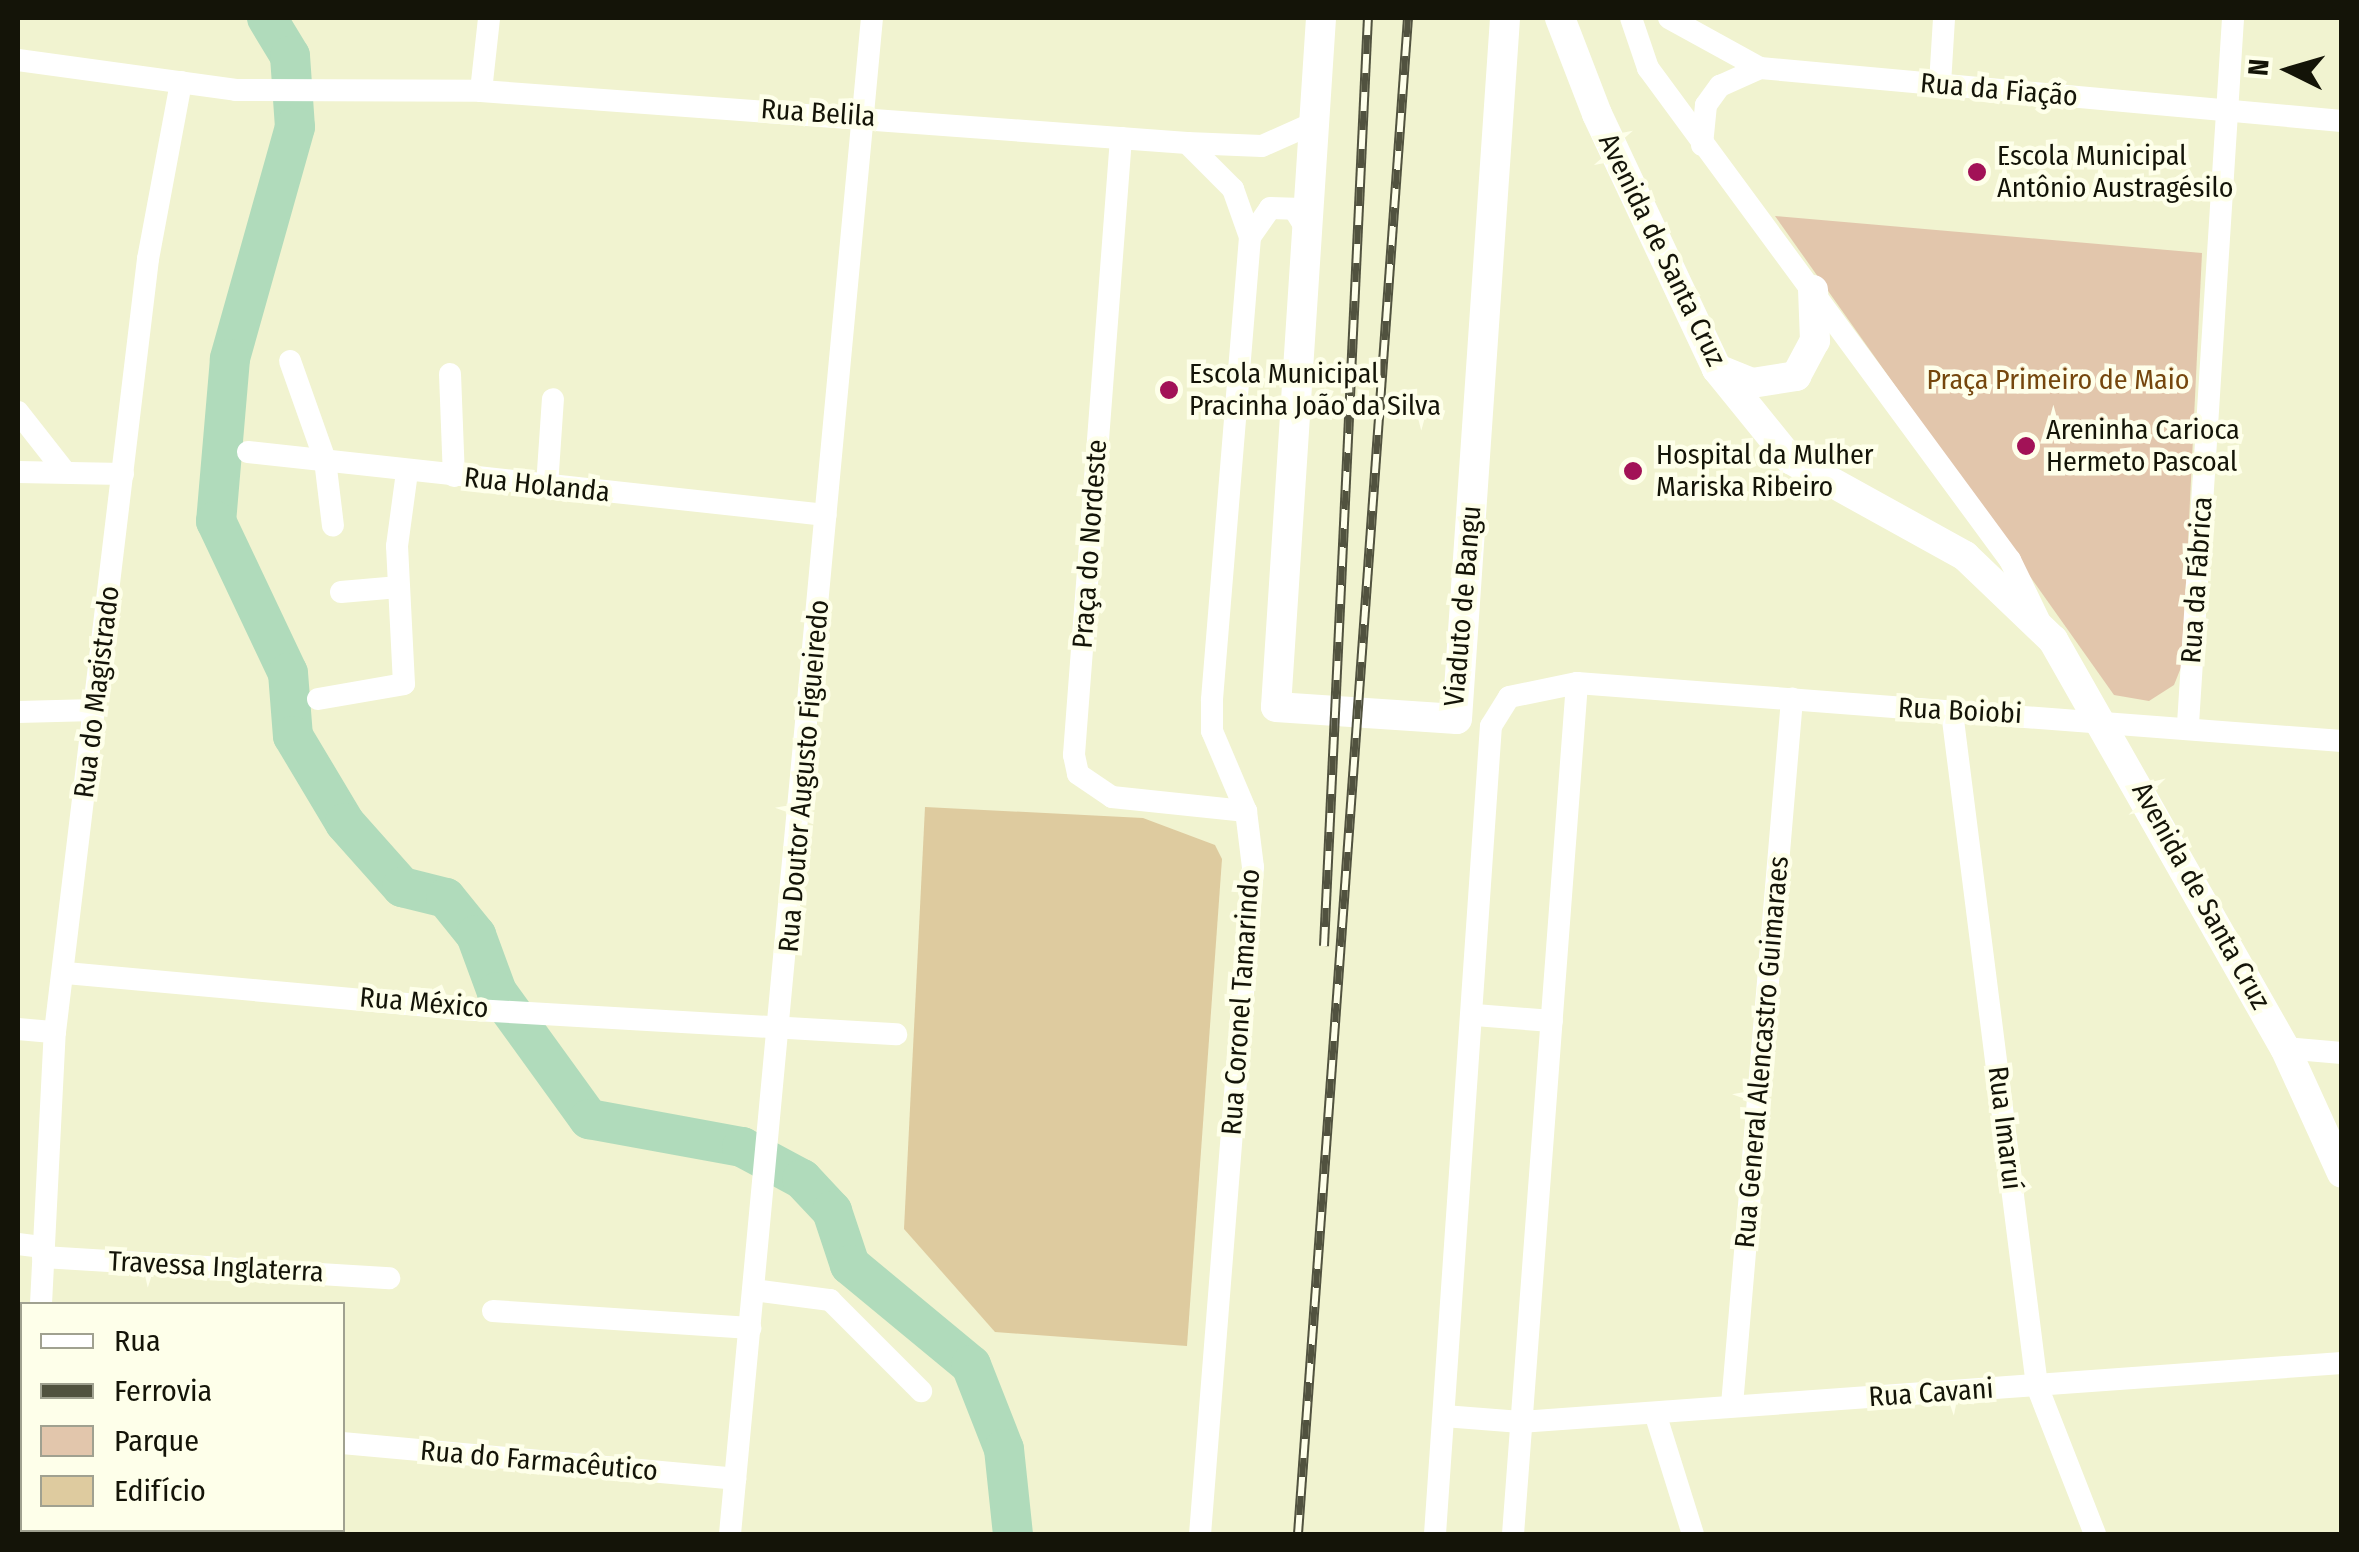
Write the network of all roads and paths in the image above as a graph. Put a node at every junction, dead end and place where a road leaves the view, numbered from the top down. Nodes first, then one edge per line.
1 (489, 18) edge
2 (872, 18) edge
3 (1321, 18) edge
4 (1505, 18) edge
5 (1560, 18) edge
6 (1583, 18) edge
7 (1631, 18) edge
8 (1670, 18) edge
9 (1944, 18) edge
10 (2233, 18) edge
11 (18, 60) edge
12 (1760, 68) junction
13 (181, 82) junction
14 (1940, 84) junction
15 (481, 91) junction
16 (2226, 112) junction
17 (1597, 114) junction
18 (864, 116) junction
19 (2342, 121) edge
20 (1314, 123) junction
21 (1121, 138) junction
22 (1187, 143) junction
23 (1702, 145) junction
24 (1306, 228) junction
25 (1250, 237) junction
26 (1813, 290) junction
27 (290, 360) dead end
28 (1717, 369) junction
29 (450, 374) dead end
30 (553, 400) dead end
31 (18, 412) edge
32 (248, 452) dead end
33 (325, 460) junction
34 (18, 472) edge
35 (65, 472) junction
36 (407, 472) junction
37 (123, 474) junction
38 (454, 476) junction
39 (547, 486) junction
40 (826, 515) junction
41 (333, 526) dead end
42 (398, 587) junction
43 (340, 592) dead end
44 (2043, 628) junction
45 (1577, 683) junction
46 (318, 699) dead end
47 (1792, 699) junction
48 (94, 710) junction
49 (18, 712) edge
50 (1952, 712) junction
51 (2102, 717) junction
52 (2188, 724) junction
53 (2342, 741) edge
54 (1246, 811) junction
55 (66, 973) junction
56 (1475, 1015) junction
57 (1552, 1022) junction
58 (782, 1026) junction
59 (18, 1029) edge
60 (55, 1032) junction
61 (896, 1034) dead end
62 (2286, 1048) junction
63 (2342, 1052) edge
64 (2342, 1174) edge
65 (18, 1244) edge
66 (43, 1252) junction
67 (389, 1278) dead end
68 (754, 1290) junction
69 (40, 1302) edge
70 (493, 1311) dead end
71 (750, 1328) junction
72 (2342, 1363) edge
73 (2037, 1386) junction
74 (921, 1391) dead end
75 (1732, 1405) junction
76 (1655, 1413) junction
77 (1444, 1416) junction
78 (1520, 1422) junction
79 (345, 1443) edge
80 (736, 1480) junction
81 (730, 1534) edge
82 (1200, 1534) edge
83 (1434, 1534) edge
84 (1513, 1534) edge
85 (1693, 1534) edge
86 (2095, 1534) edge

1 - 15 street
2 - 18 street, Rua Doutor Augusto Figueiredo
3 - 20 main road
4 - 24 main road, Viaduto de Bangu
5 - 17 main road, Avenida de Santa Cruz
6 - 17 main road
7 - 23 street, Avenida de Santa Cruz
8 - 12 street, Rua da Fiação
9 - 14 street
10 - 16 street, Rua da Fábrica
11 - 13 street
12 - 14 street, Rua da Fiação
12 - 23 street
13 - 15 street, Rua Belila
13 - 37 street, Rua do Magistrado
14 - 16 street, Rua da Fiação
15 - 18 street, Rua Belila
16 - 19 street, Rua da Fiação
16 - 52 street, Rua da Fábrica
17 - 28 main road, Avenida de Santa Cruz
18 - 21 street, Rua Belila
18 - 40 street, Rua Doutor Augusto Figueiredo
20 - 22 street, Rua Belila
20 - 24 main road
21 - 22 street, Rua Belila
21 - 54 street, Praça do Nordeste
22 - 25 street, Rua Coronel Tamarindo
23 - 26 street, Avenida de Santa Cruz
24 - 25 street
25 - 54 street, Rua Coronel Tamarindo
26 - 28 main road
26 - 44 street, Avenida de Santa Cruz
27 - 33 street
28 - 44 main road, Avenida de Santa Cruz
29 - 38 street
30 - 39 street
31 - 35 street
32 - 33 street, Rua Holanda
33 - 36 street, Rua Holanda
33 - 41 street
34 - 35 street
35 - 37 street
36 - 38 street, Rua Holanda
36 - 42 street
37 - 48 street, Rua do Magistrado
38 - 39 street, Rua Holanda
39 - 40 street, Rua Holanda
40 - 58 street, Rua Doutor Augusto Figueiredo
42 - 43 street
42 - 46 street
44 - 51 main road, Avenida de Santa Cruz
45 - 47 street, Rua Boiobi
45 - 56 street, Rua Boiobi
45 - 57 street
47 - 50 street, Rua Boiobi
47 - 75 street, Rua General Alencastro Guimaraes
48 - 49 street
48 - 55 street, Rua do Magistrado
50 - 51 street, Rua Boiobi
50 - 73 street, Rua Imaruí
51 - 52 street, Rua Boiobi
51 - 62 main road, Avenida de Santa Cruz
52 - 53 street, Rua Boiobi
54 - 82 street, Rua Coronel Tamarindo
55 - 58 street, Rua México
55 - 60 street, Rua do Magistrado
56 - 57 street
56 - 77 street
57 - 78 street
58 - 61 street, Rua México
58 - 68 street, Rua Doutor Augusto Figueiredo
59 - 60 street
60 - 66 street, Rua do Magistrado
62 - 63 street
62 - 64 main road, Avenida de Santa Cruz
65 - 66 street, Travessa Inglaterra
66 - 67 street, Travessa Inglaterra
66 - 69 street, Rua do Magistrado
68 - 71 street, Rua Doutor Augusto Figueiredo
68 - 74 street
70 - 71 street
71 - 80 street, Rua Doutor Augusto Figueiredo
72 - 73 street, Rua Cavani
73 - 75 street, Rua Cavani
73 - 86 street, Rua Imaruí
75 - 76 street, Rua Cavani
76 - 78 street, Rua Cavani
76 - 85 street
77 - 78 street, Rua Cavani
77 - 83 street
78 - 84 street
79 - 80 street, Rua do Farmacêutico
80 - 81 street, Rua Doutor Augusto Figueiredo

